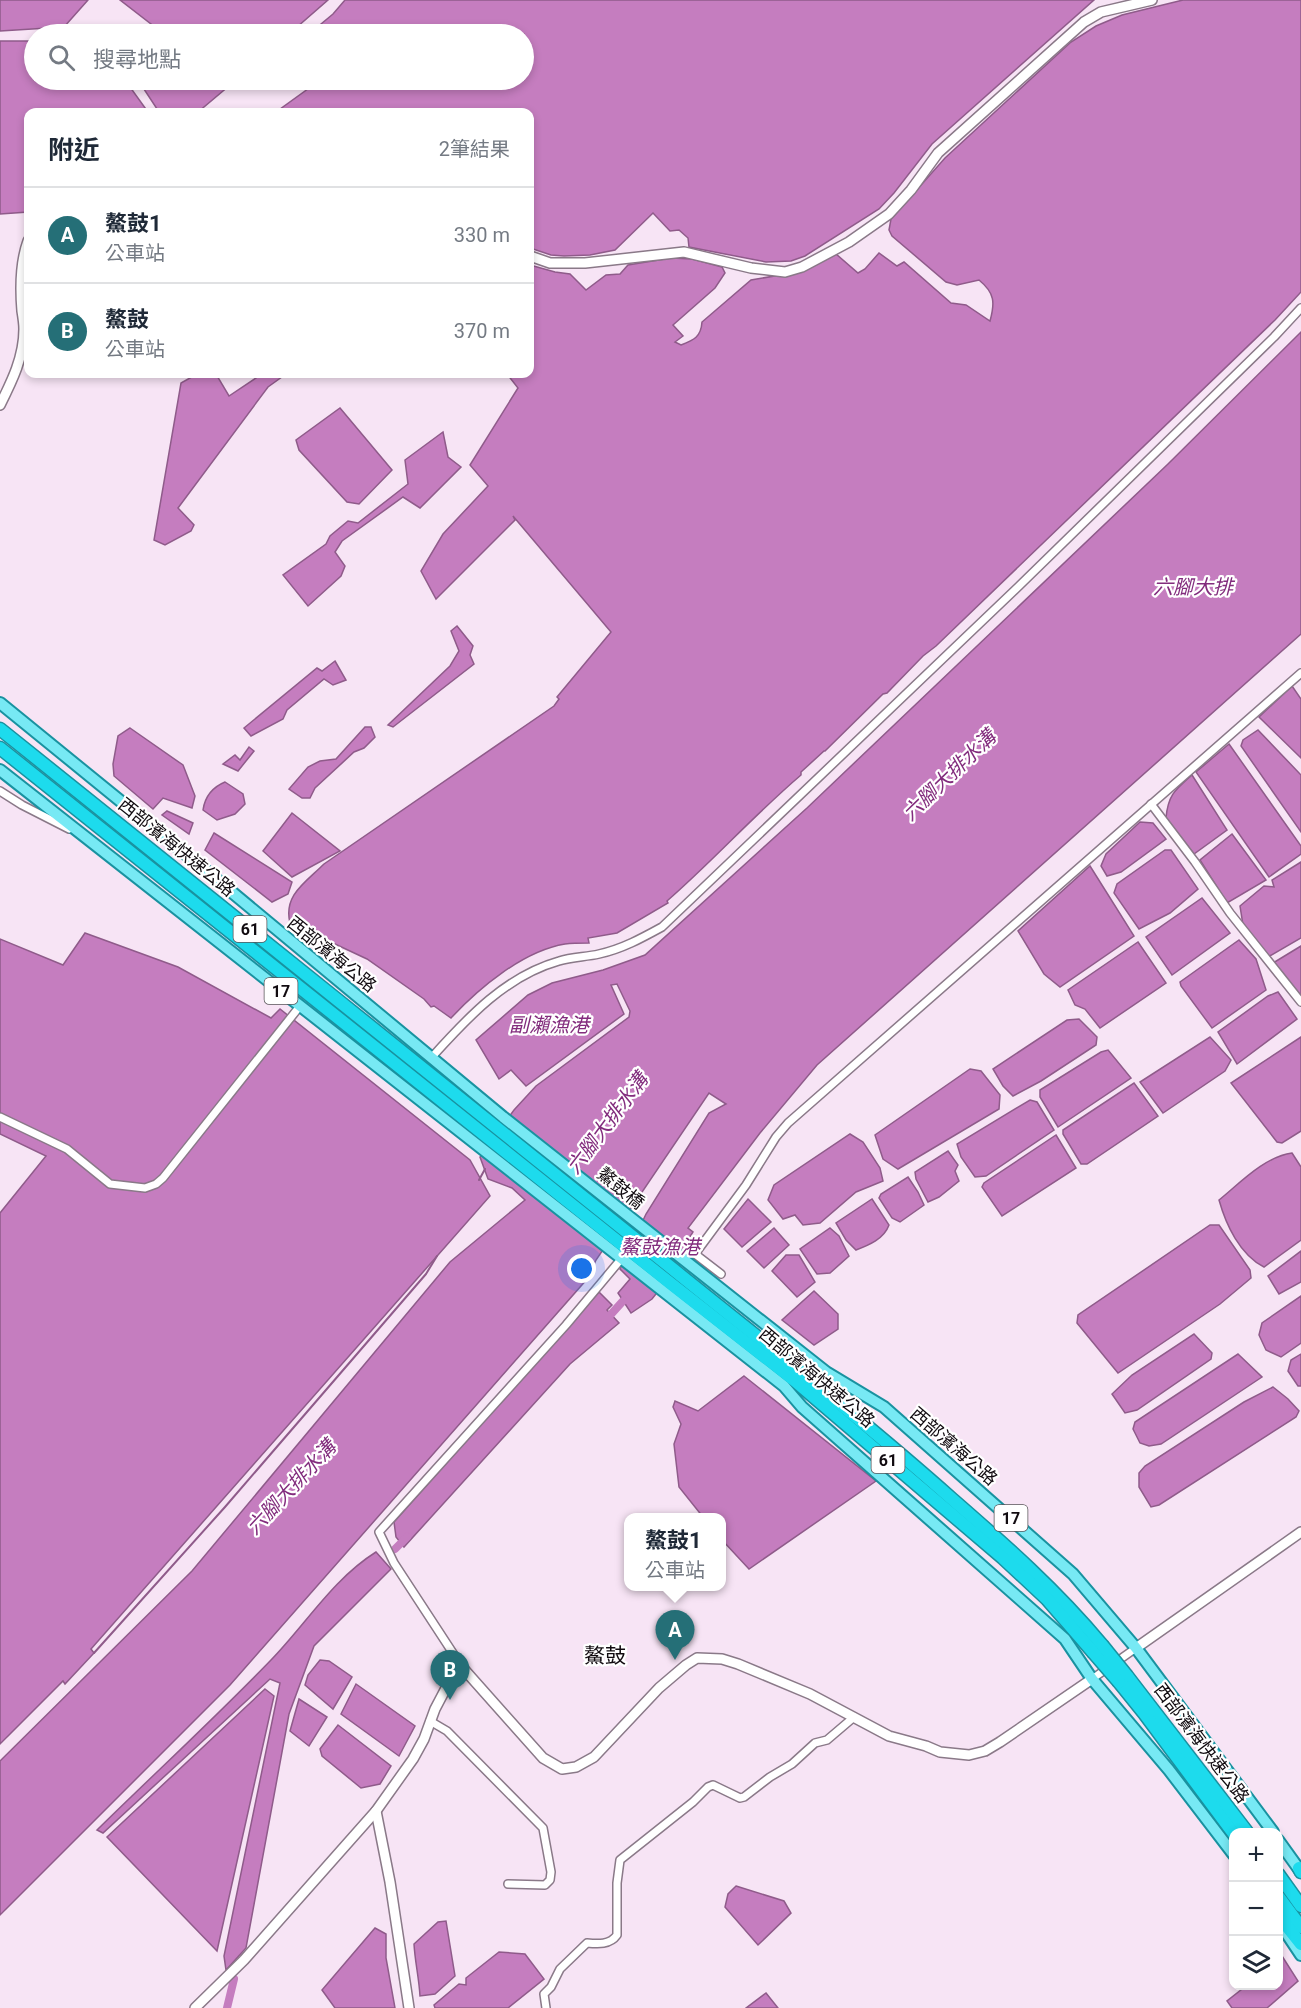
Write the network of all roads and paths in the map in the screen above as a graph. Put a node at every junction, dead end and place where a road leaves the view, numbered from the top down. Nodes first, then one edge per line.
1 (1152, 0) edge
2 (24, 252) edge
3 (534, 257) edge
4 (1301, 308) edge
5 (24, 328) edge
6 (24, 328) edge
7 (0, 405) edge
8 (1301, 674) edge
9 (0, 704) edge
10 (0, 729) edge
11 (0, 748) edge
12 (0, 770) edge
13 (0, 791) edge
14 (1151, 804) junction
15 (82, 836) junction
16 (1301, 1002) edge
17 (300, 1006) junction
18 (432, 1057) junction
19 (0, 1117) edge
20 (503, 1117) joint
21 (495, 1135) junction
22 (622, 1258) junction
23 (688, 1264) joint
24 (721, 1274) dead end
25 (681, 1276) joint
26 (1301, 1532) edge
27 (1097, 1648) junction
28 (1136, 1648) junction
29 (462, 1667) junction
30 (1092, 1679) junction
31 (1123, 1679) junction
32 (854, 1717) junction
33 (430, 1721) junction
34 (376, 1811) junction
35 (1243, 1828) edge
36 (1269, 1828) edge
37 (1229, 1829) edge
38 (1283, 1847) edge
39 (1229, 1850) edge
40 (1300, 1871) edge
41 (1283, 1881) edge
42 (508, 1884) dead end
43 (1283, 1903) edge
44 (1301, 1906) edge
45 (1283, 1921) edge
46 (1301, 1927) edge
47 (1283, 1929) edge
48 (1301, 1944) edge
49 (1301, 1955) edge
50 (195, 2008) edge
51 (409, 2008) edge
52 (546, 2008) edge

1 - 3 street
2 - 6 street
4 - 18 street
5 - 7 street
8 - 14 street
9 - 18 main road, 西部濱海公路 / 17
10 - 21 highway, 西部濱海快速公路 / 61
11 - 21 highway, 西部濱海快速公路 / 61
12 - 15 main road, 17
13 - 15 street
14 - 16 street
14 - 24 street
15 - 17 main road, 17
17 - 19 street
17 - 22 main road, 17
18 - 20 main road, 西部濱海公路 / 17
20 - 23 main road, 鰲鼓橋 / 17
21 - 25 highway, 鰲鼓橋 / 61
21 - 27 highway, 西部濱海快速公路 / 61
22 - 29 street
22 - 30 main road, 17
23 - 28 main road, 西部濱海公路 / 17
25 - 27 highway, 西部濱海快速公路 / 61
26 - 28 street
27 - 31 highway, 61, bridge
28 - 30 street
28 - 36 main road, 西部濱海公路 / 17
29 - 32 street
29 - 33 street
30 - 32 street
30 - 39 main road, 17
31 - 35 highway, 西部濱海快速公路 / 61
31 - 37 highway, 西部濱海快速公路 / 61
32 - 52 street
33 - 34 street
33 - 42 street
34 - 50 street
34 - 51 street
38 - 40 main road
41 - 44 highway
43 - 46 highway
45 - 48 highway
47 - 49 main road

